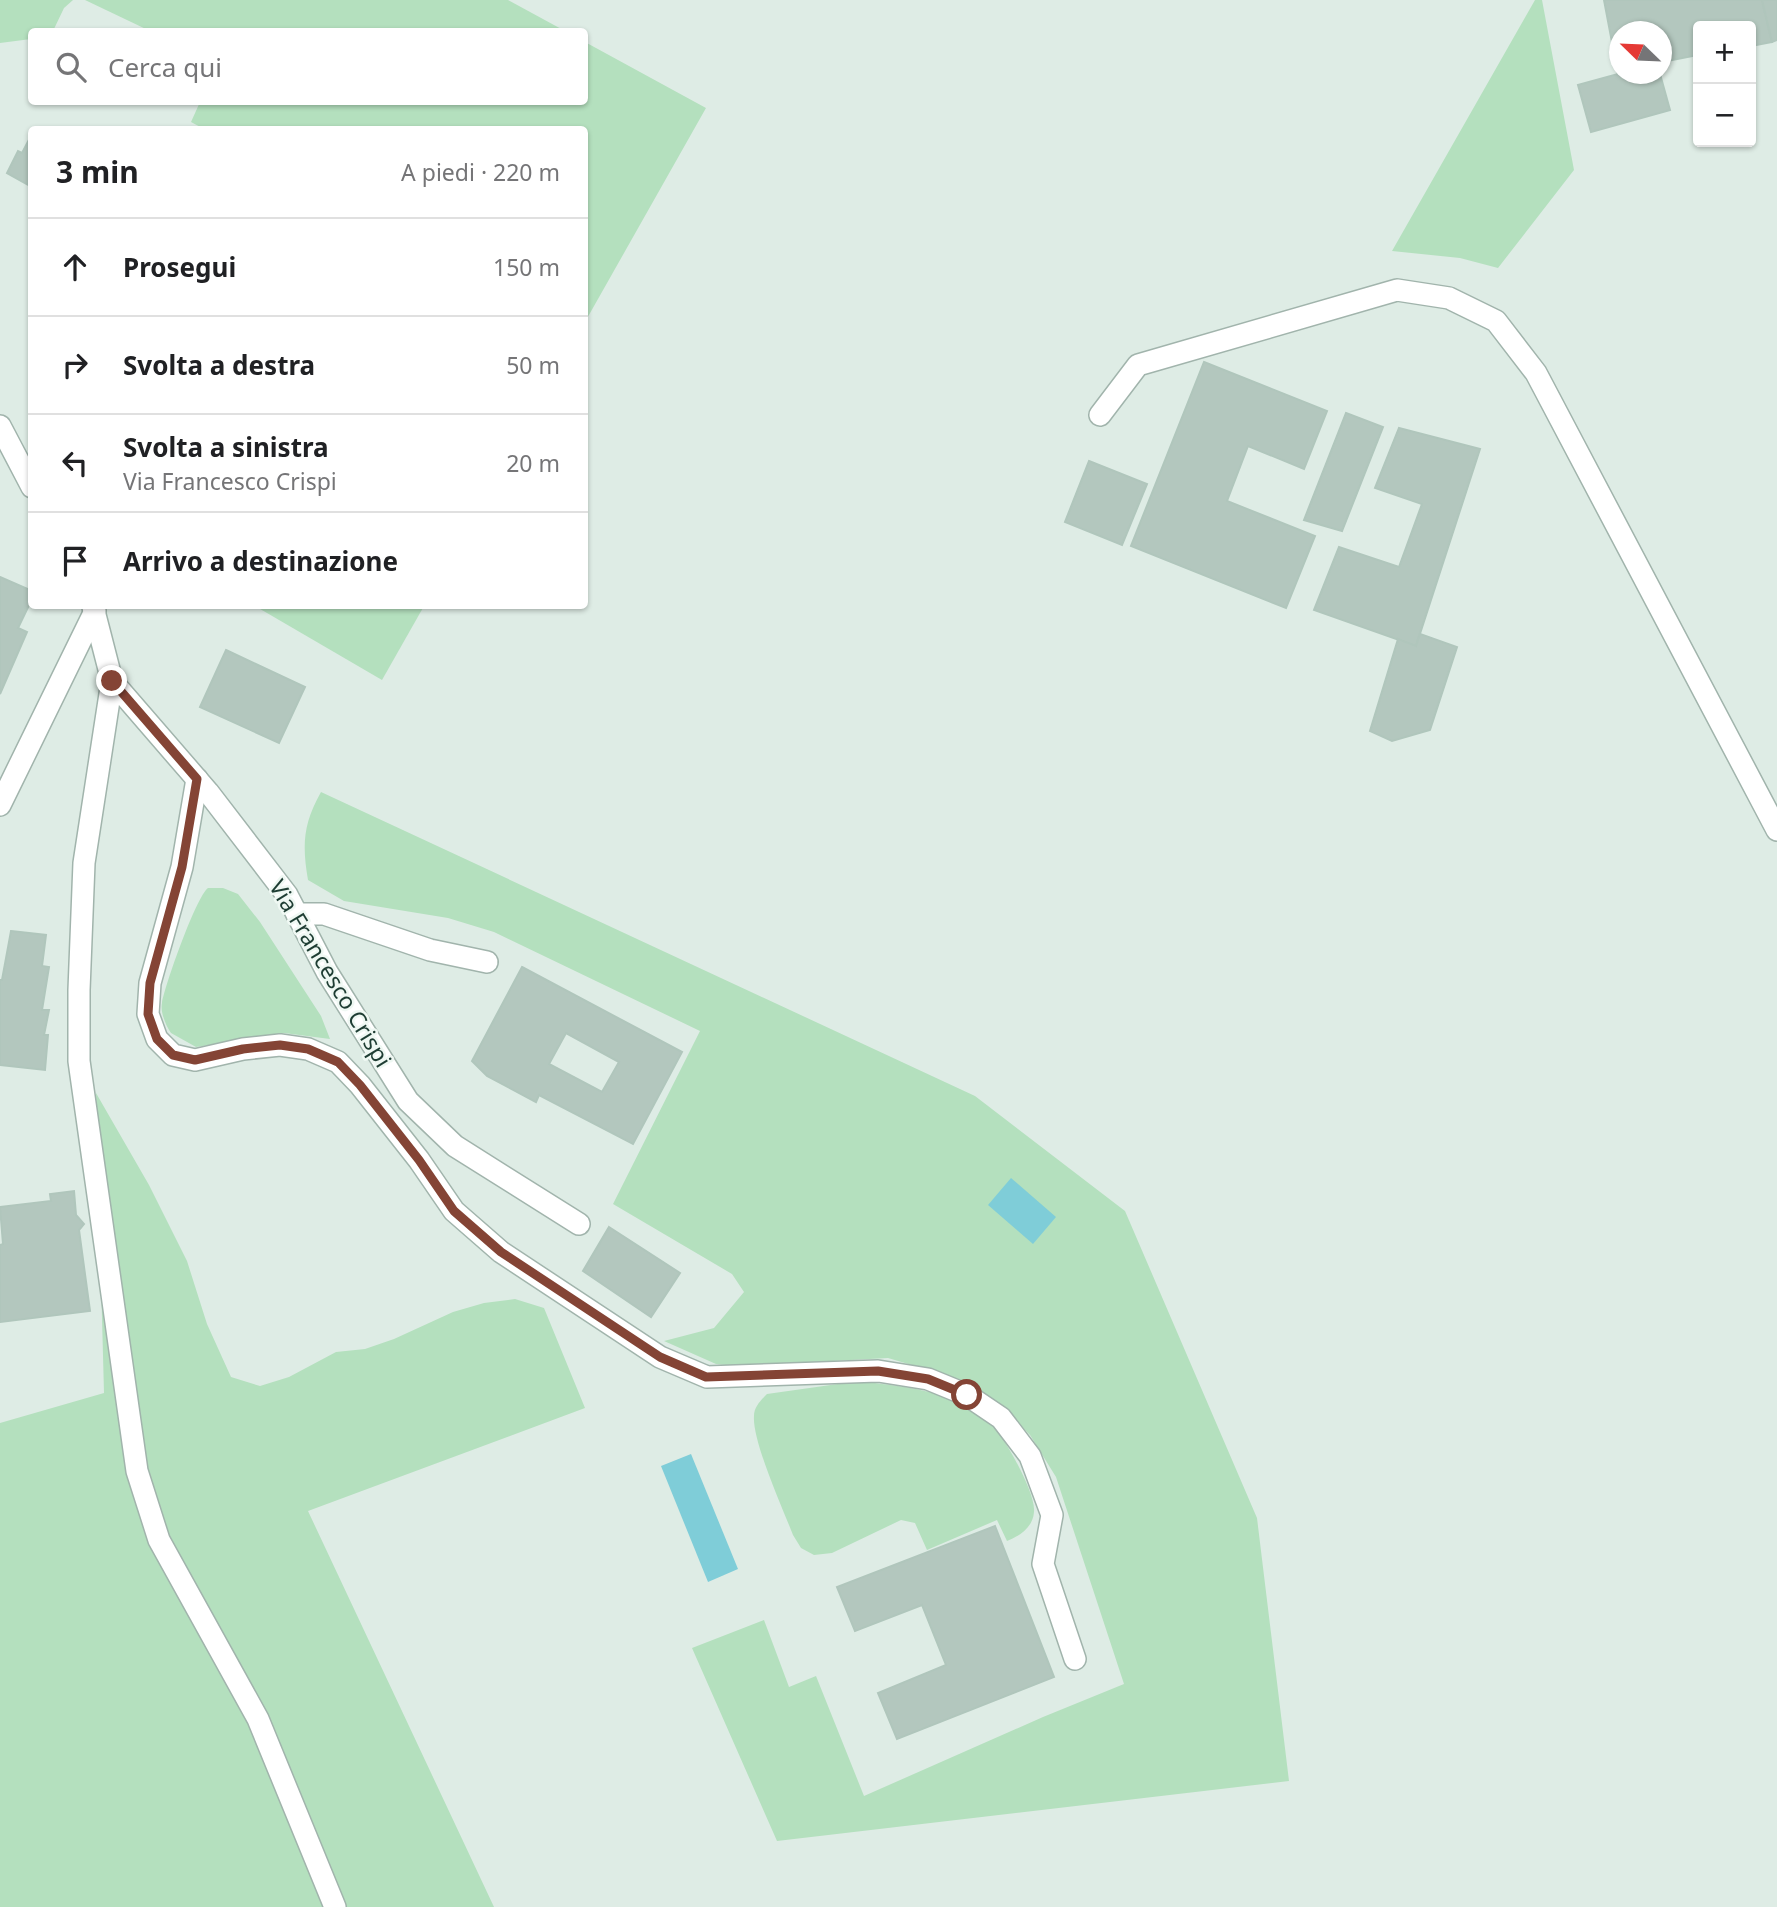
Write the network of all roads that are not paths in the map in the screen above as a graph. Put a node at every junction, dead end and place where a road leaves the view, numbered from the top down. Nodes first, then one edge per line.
1 (1100, 415) dead end
2 (0, 426) edge
3 (28, 479) edge
4 (93, 609) edge
5 (93, 609) edge
6 (112, 681) junction
7 (197, 779) junction
8 (0, 805) edge
9 (1777, 830) edge
10 (297, 914) junction
11 (487, 962) dead end
12 (579, 1224) dead end
13 (1075, 1659) dead end
14 (335, 1907) edge

1 - 9 street
2 - 3 street
4 - 6 street, Via Francesco Crispi
5 - 8 street
6 - 7 street, Via Francesco Crispi
6 - 14 street
7 - 10 street, Via Francesco Crispi
7 - 13 street
10 - 11 street
10 - 12 street, Via Francesco Crispi

